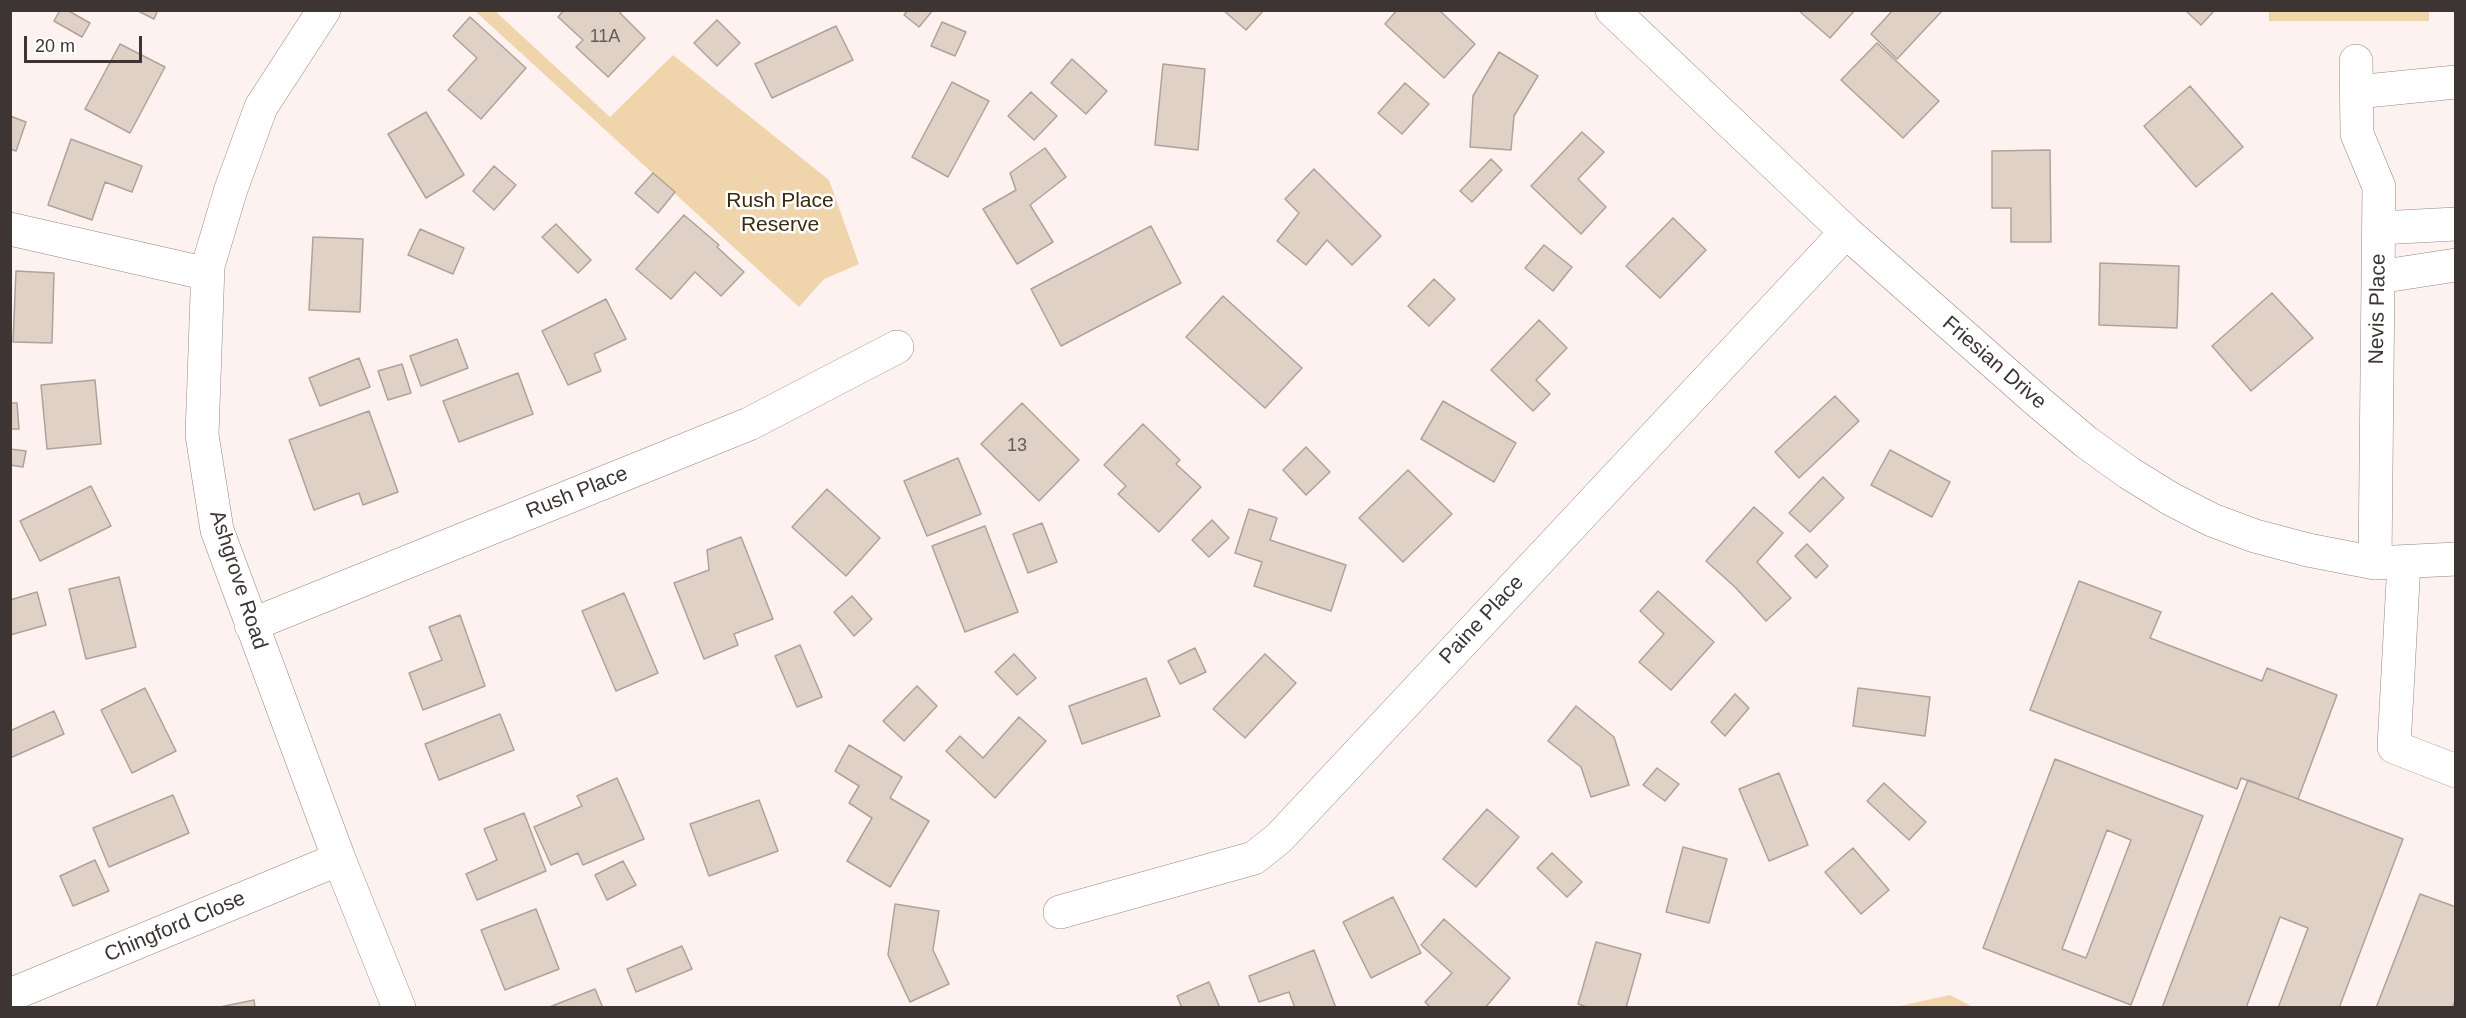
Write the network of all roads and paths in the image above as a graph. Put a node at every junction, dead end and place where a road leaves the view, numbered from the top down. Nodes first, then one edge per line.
1 (324, 10) edge
2 (1612, 10) edge
3 (2456, 82) edge
4 (2456, 224) edge
5 (2379, 228) junction
6 (10, 229) edge
7 (1845, 232) junction
8 (2456, 265) edge
9 (208, 274) junction
10 (2378, 277) junction
11 (897, 347) dead end
12 (2456, 559) edge
13 (2389, 562) junction
14 (251, 625) junction
15 (2456, 771) edge
16 (339, 859) junction
17 (1060, 912) dead end
18 (10, 995) edge
19 (399, 1008) edge

1 - 9 street, Ashgrove Road
2 - 7 street, Friesian Drive
3 - 5 street, Nevis Place
4 - 5 street
5 - 10 street, Nevis Place
6 - 9 street
7 - 13 street, Friesian Drive
7 - 17 street, Paine Place
8 - 10 street
9 - 14 street, Ashgrove Road
10 - 13 street, Nevis Place
11 - 14 street, Rush Place
12 - 13 street, Friesian Drive
13 - 15 street, Nevis Place
14 - 16 street, Ashgrove Road
16 - 18 street, Chingford Close
16 - 19 street, Ashgrove Road

